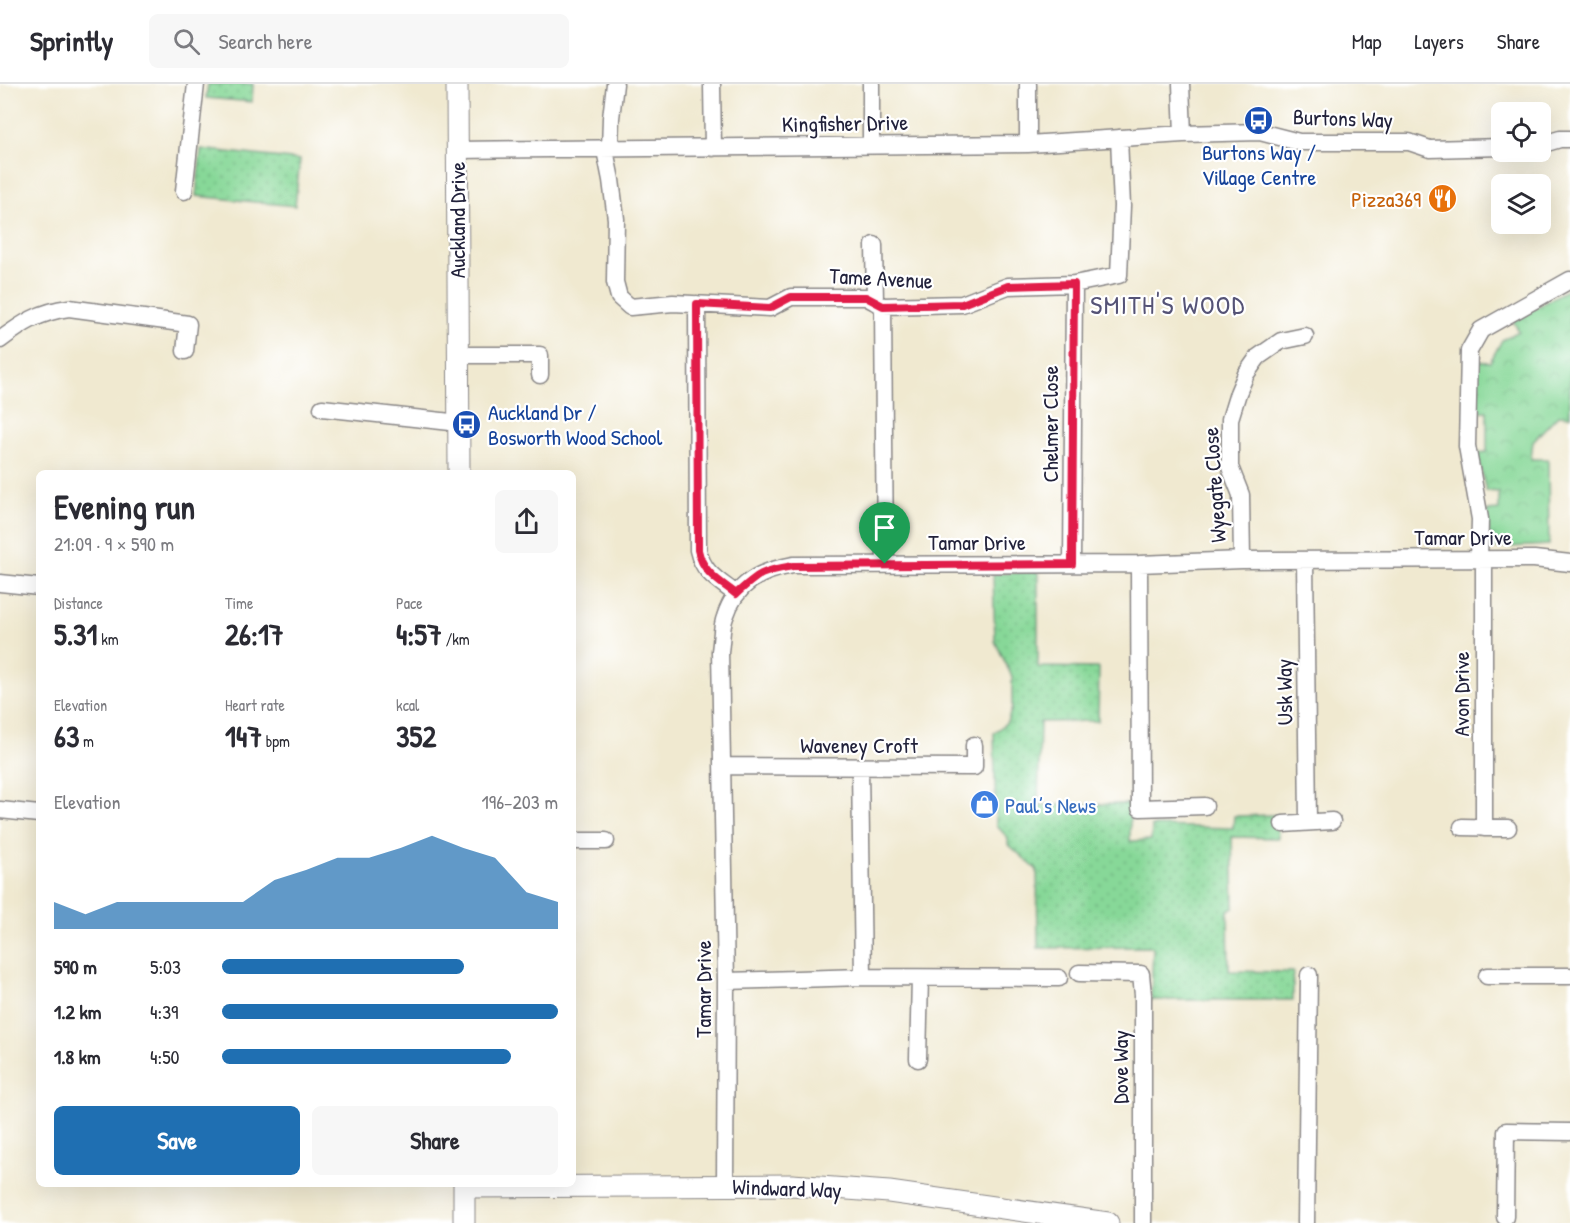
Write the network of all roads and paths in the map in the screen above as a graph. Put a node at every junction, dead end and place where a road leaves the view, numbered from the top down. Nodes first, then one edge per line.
1 (196, 84) edge
2 (457, 84) edge
3 (615, 84) edge
4 (712, 84) edge
5 (871, 84) edge
6 (1028, 84) edge
7 (1181, 84) edge
8 (1183, 134) junction
9 (1119, 138) junction
10 (1570, 139) edge
11 (1551, 142) edge
12 (1028, 144) junction
13 (871, 146) junction
14 (1491, 147) edge
15 (713, 148) junction
16 (608, 149) junction
17 (457, 150) junction
18 (184, 191) dead end
19 (874, 245) dead end
20 (1570, 280) edge
21 (1074, 284) junction
22 (697, 304) junction
23 (879, 304) junction
24 (1305, 336) dead end
25 (0, 340) edge
26 (185, 351) dead end
27 (458, 355) junction
28 (540, 375) dead end
29 (322, 408) dead end
30 (460, 423) junction
31 (459, 470) edge
32 (1481, 560) junction
33 (1242, 561) junction
34 (1305, 561) junction
35 (1570, 563) edge
36 (885, 564) junction
37 (1072, 564) junction
38 (1139, 564) junction
39 (0, 584) edge
40 (36, 587) edge
41 (736, 594) junction
42 (974, 745) dead end
43 (722, 766) junction
44 (860, 768) junction
45 (1205, 806) dead end
46 (0, 810) edge
47 (36, 814) edge
48 (1332, 821) dead end
49 (1308, 822) junction
50 (1283, 824) dead end
51 (1462, 827) dead end
52 (1484, 828) junction
53 (1508, 828) dead end
54 (576, 841) edge
55 (606, 841) dead end
56 (1079, 973) dead end
57 (1309, 975) dead end
58 (1487, 976) dead end
59 (1570, 976) edge
60 (863, 977) junction
61 (920, 978) junction
62 (1059, 978) dead end
63 (726, 981) junction
64 (918, 1059) dead end
65 (1570, 1132) edge
66 (576, 1185) edge
67 (725, 1186) junction
68 (464, 1187) edge
69 (1505, 1217) dead end
70 (464, 1223) edge
71 (1108, 1223) edge
72 (1143, 1223) edge
73 (1306, 1223) edge

1 - 18 street
2 - 17 street, Auckland Drive
3 - 16 street, Tame Avenue
4 - 15 street
5 - 13 street
6 - 12 street
7 - 8 street
8 - 9 street, Kingfisher Drive
8 - 14 street, Burtons Way
9 - 12 street, Kingfisher Drive
9 - 21 street, Tame Avenue
10 - 11 street
12 - 13 street, Kingfisher Drive
13 - 15 street, Kingfisher Drive
15 - 16 street, Kingfisher Drive
16 - 17 street, Kingfisher Drive
16 - 22 street, Tame Avenue
17 - 27 street, Auckland Drive
19 - 23 street
20 - 32 street, Avon Drive
21 - 23 street, Tame Avenue
21 - 37 street, Chelmer Close
22 - 23 street, Tame Avenue
22 - 41 street
23 - 36 street
24 - 33 street, Wyegate Close
25 - 26 street
27 - 28 street
27 - 30 street, Auckland Drive
29 - 30 street
30 - 31 street, Auckland Drive
32 - 34 street, Tamar Drive
32 - 35 street, Tamar Drive
32 - 52 street, Avon Drive
33 - 34 street, Tamar Drive
33 - 38 street, Tamar Drive
34 - 49 street, Usk Way
36 - 37 street, Tamar Drive
36 - 41 street, Tamar Drive
37 - 38 street, Tamar Drive
38 - 45 street
39 - 40 street
41 - 43 street, Tamar Drive
42 - 44 street, Waveney Croft
43 - 44 street, Waveney Croft
43 - 63 street, Tamar Drive
44 - 60 street
46 - 47 street
48 - 49 street
49 - 50 street
51 - 52 street
52 - 53 street
54 - 55 street
56 - 72 street, Dove Way
57 - 73 street
58 - 59 street
60 - 61 street
60 - 63 street
61 - 62 street
61 - 64 street
63 - 67 street, Tamar Drive
65 - 69 street
66 - 67 street, Windward Way
67 - 71 street, Windward Way
68 - 70 street

